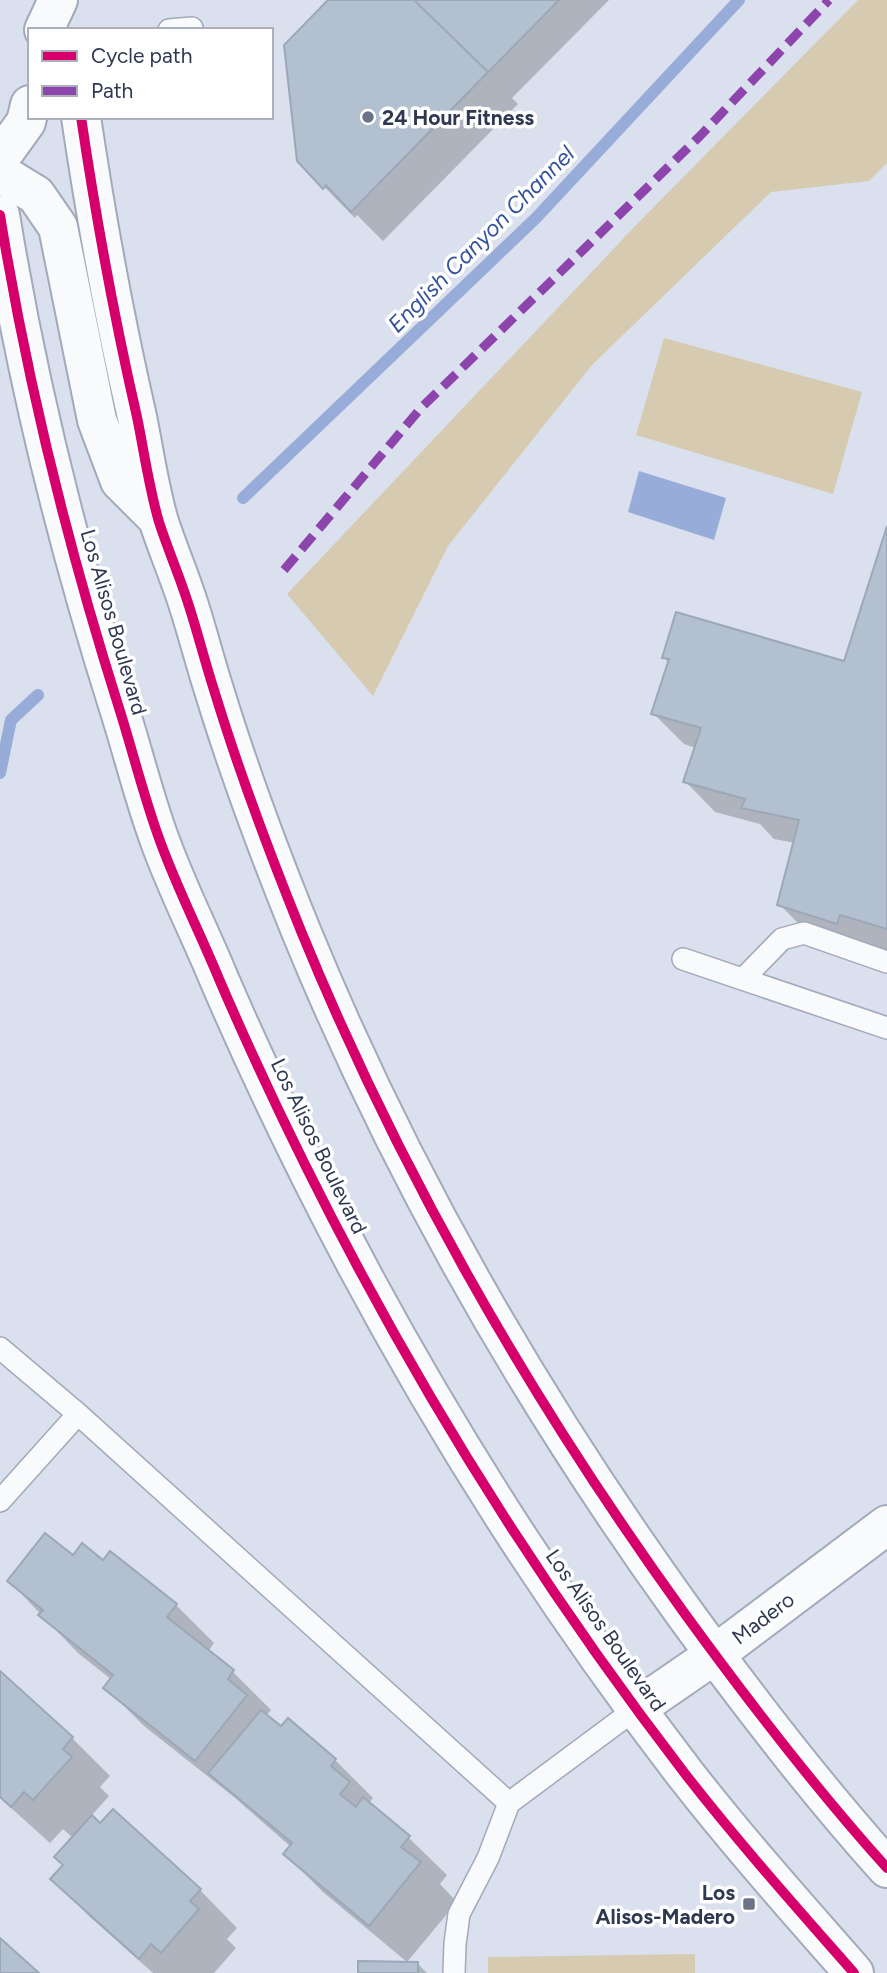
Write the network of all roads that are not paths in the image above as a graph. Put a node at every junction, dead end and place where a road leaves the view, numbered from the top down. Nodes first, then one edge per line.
1 (58, 0) edge
2 (67, 0) edge
3 (45, 28) edge
4 (71, 28) edge
5 (28, 114) edge
6 (81, 119) edge
7 (0, 158) edge
8 (0, 173) edge
9 (0, 215) edge
10 (158, 519) junction
11 (683, 959) dead end
12 (887, 962) edge
13 (743, 978) junction
14 (887, 1028) edge
15 (0, 1348) edge
16 (78, 1414) junction
17 (0, 1502) edge
18 (887, 1525) edge
19 (714, 1655) junction
20 (637, 1708) junction
21 (509, 1803) junction
22 (887, 1868) edge
23 (454, 1973) edge
24 (854, 1973) edge

1 - 3 main road
2 - 4 main road
5 - 7 main road
6 - 10 main road
8 - 10 main road
9 - 20 main road, Los Alisos Boulevard
10 - 19 main road
11 - 13 lane
12 - 13 lane
13 - 14 lane
15 - 16 lane
16 - 17 lane
16 - 21 lane
18 - 19 main road, Madero
19 - 20 main road, Madero
19 - 22 main road
20 - 21 lane
20 - 24 main road, Los Alisos Boulevard
21 - 23 lane

